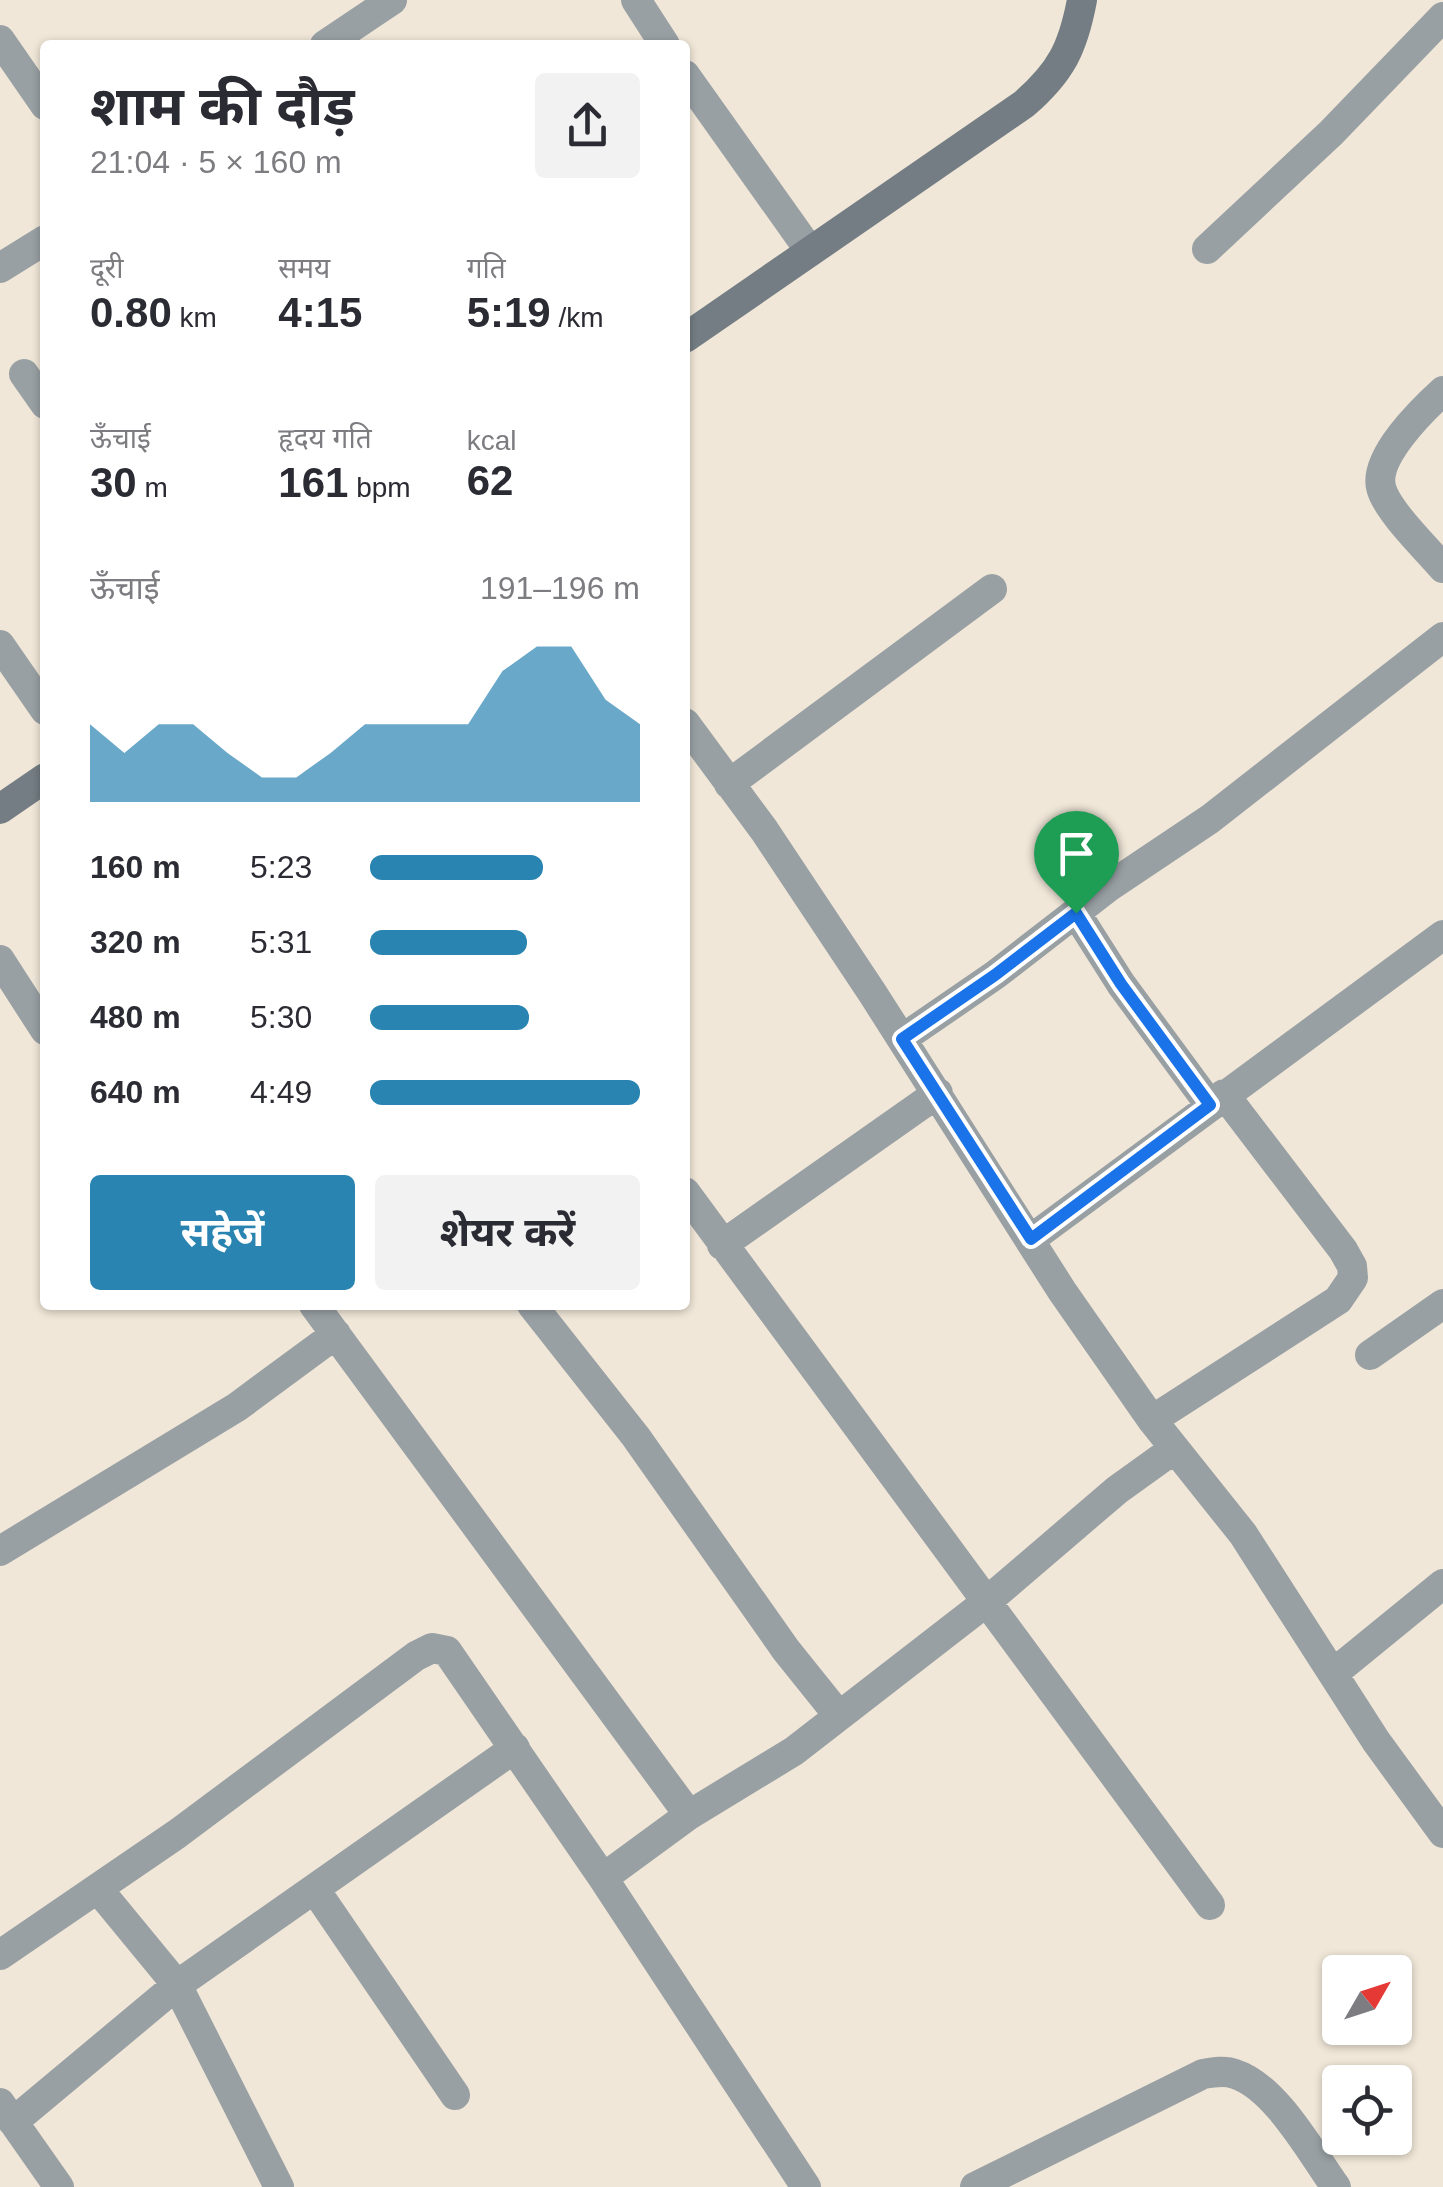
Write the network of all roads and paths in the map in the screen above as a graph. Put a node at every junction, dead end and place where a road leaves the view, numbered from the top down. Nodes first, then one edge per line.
1 (392, 0) edge
2 (636, 0) edge
3 (1082, 0) edge
4 (1443, 17) edge
5 (0, 40) edge
6 (332, 40) edge
7 (662, 40) edge
8 (690, 82) edge
9 (40, 98) edge
10 (40, 243) edge
11 (1206, 249) dead end
12 (810, 251) junction
13 (0, 268) edge
14 (690, 335) edge
15 (24, 374) dead end
16 (1443, 391) edge
17 (40, 397) edge
18 (1443, 568) edge
19 (992, 589) dead end
20 (1443, 637) edge
21 (0, 645) edge
22 (40, 703) edge
23 (694, 755) edge
24 (40, 781) edge
25 (729, 784) junction
26 (0, 809) edge
27 (1076, 913) junction
28 (1443, 935) edge
29 (0, 960) edge
30 (40, 1020) edge
31 (902, 1039) junction
32 (938, 1093) junction
33 (1217, 1100) junction
34 (690, 1199) edge
35 (1031, 1239) junction
36 (722, 1245) junction
37 (1443, 1304) edge
38 (318, 1310) edge
39 (536, 1310) edge
40 (336, 1334) junction
41 (1370, 1355) dead end
42 (1152, 1420) junction
43 (1174, 1449) junction
44 (0, 1551) edge
45 (1443, 1584) edge
46 (985, 1603) junction
47 (1335, 1672) junction
48 (839, 1716) junction
49 (516, 1748) junction
50 (689, 1815) junction
51 (1443, 1833) edge
52 (603, 1878) junction
53 (98, 1888) junction
54 (316, 1891) junction
55 (1210, 1906) dead end
56 (0, 1955) edge
57 (177, 1985) junction
58 (455, 2095) dead end
59 (6, 2112) edge
60 (60, 2187) edge
61 (279, 2187) edge
62 (806, 2187) edge
63 (975, 2187) edge
64 (1336, 2187) edge

1 - 6 street
2 - 7 street
3 - 12 street
4 - 11 street
5 - 9 street
8 - 12 street
10 - 13 street
12 - 14 street
15 - 17 street
16 - 18 street
19 - 25 street
20 - 27 street
21 - 22 street
23 - 25 street
24 - 26 street
25 - 31 street
27 - 31 street
27 - 33 street
28 - 33 street
29 - 30 street
31 - 32 street
32 - 35 street
32 - 36 street
33 - 35 street
33 - 42 street
34 - 36 street
35 - 42 street
36 - 46 street
37 - 41 street
38 - 40 street
39 - 48 street
40 - 44 street
40 - 50 street
42 - 43 street
43 - 46 street
43 - 47 street
45 - 47 street
46 - 48 street
46 - 55 street
47 - 51 street
48 - 50 street
49 - 52 street
49 - 53 street
49 - 54 street
50 - 52 street
52 - 62 street
53 - 56 street
53 - 57 street
54 - 57 street
54 - 58 street
57 - 59 street
57 - 61 street
59 - 60 street
63 - 64 street

